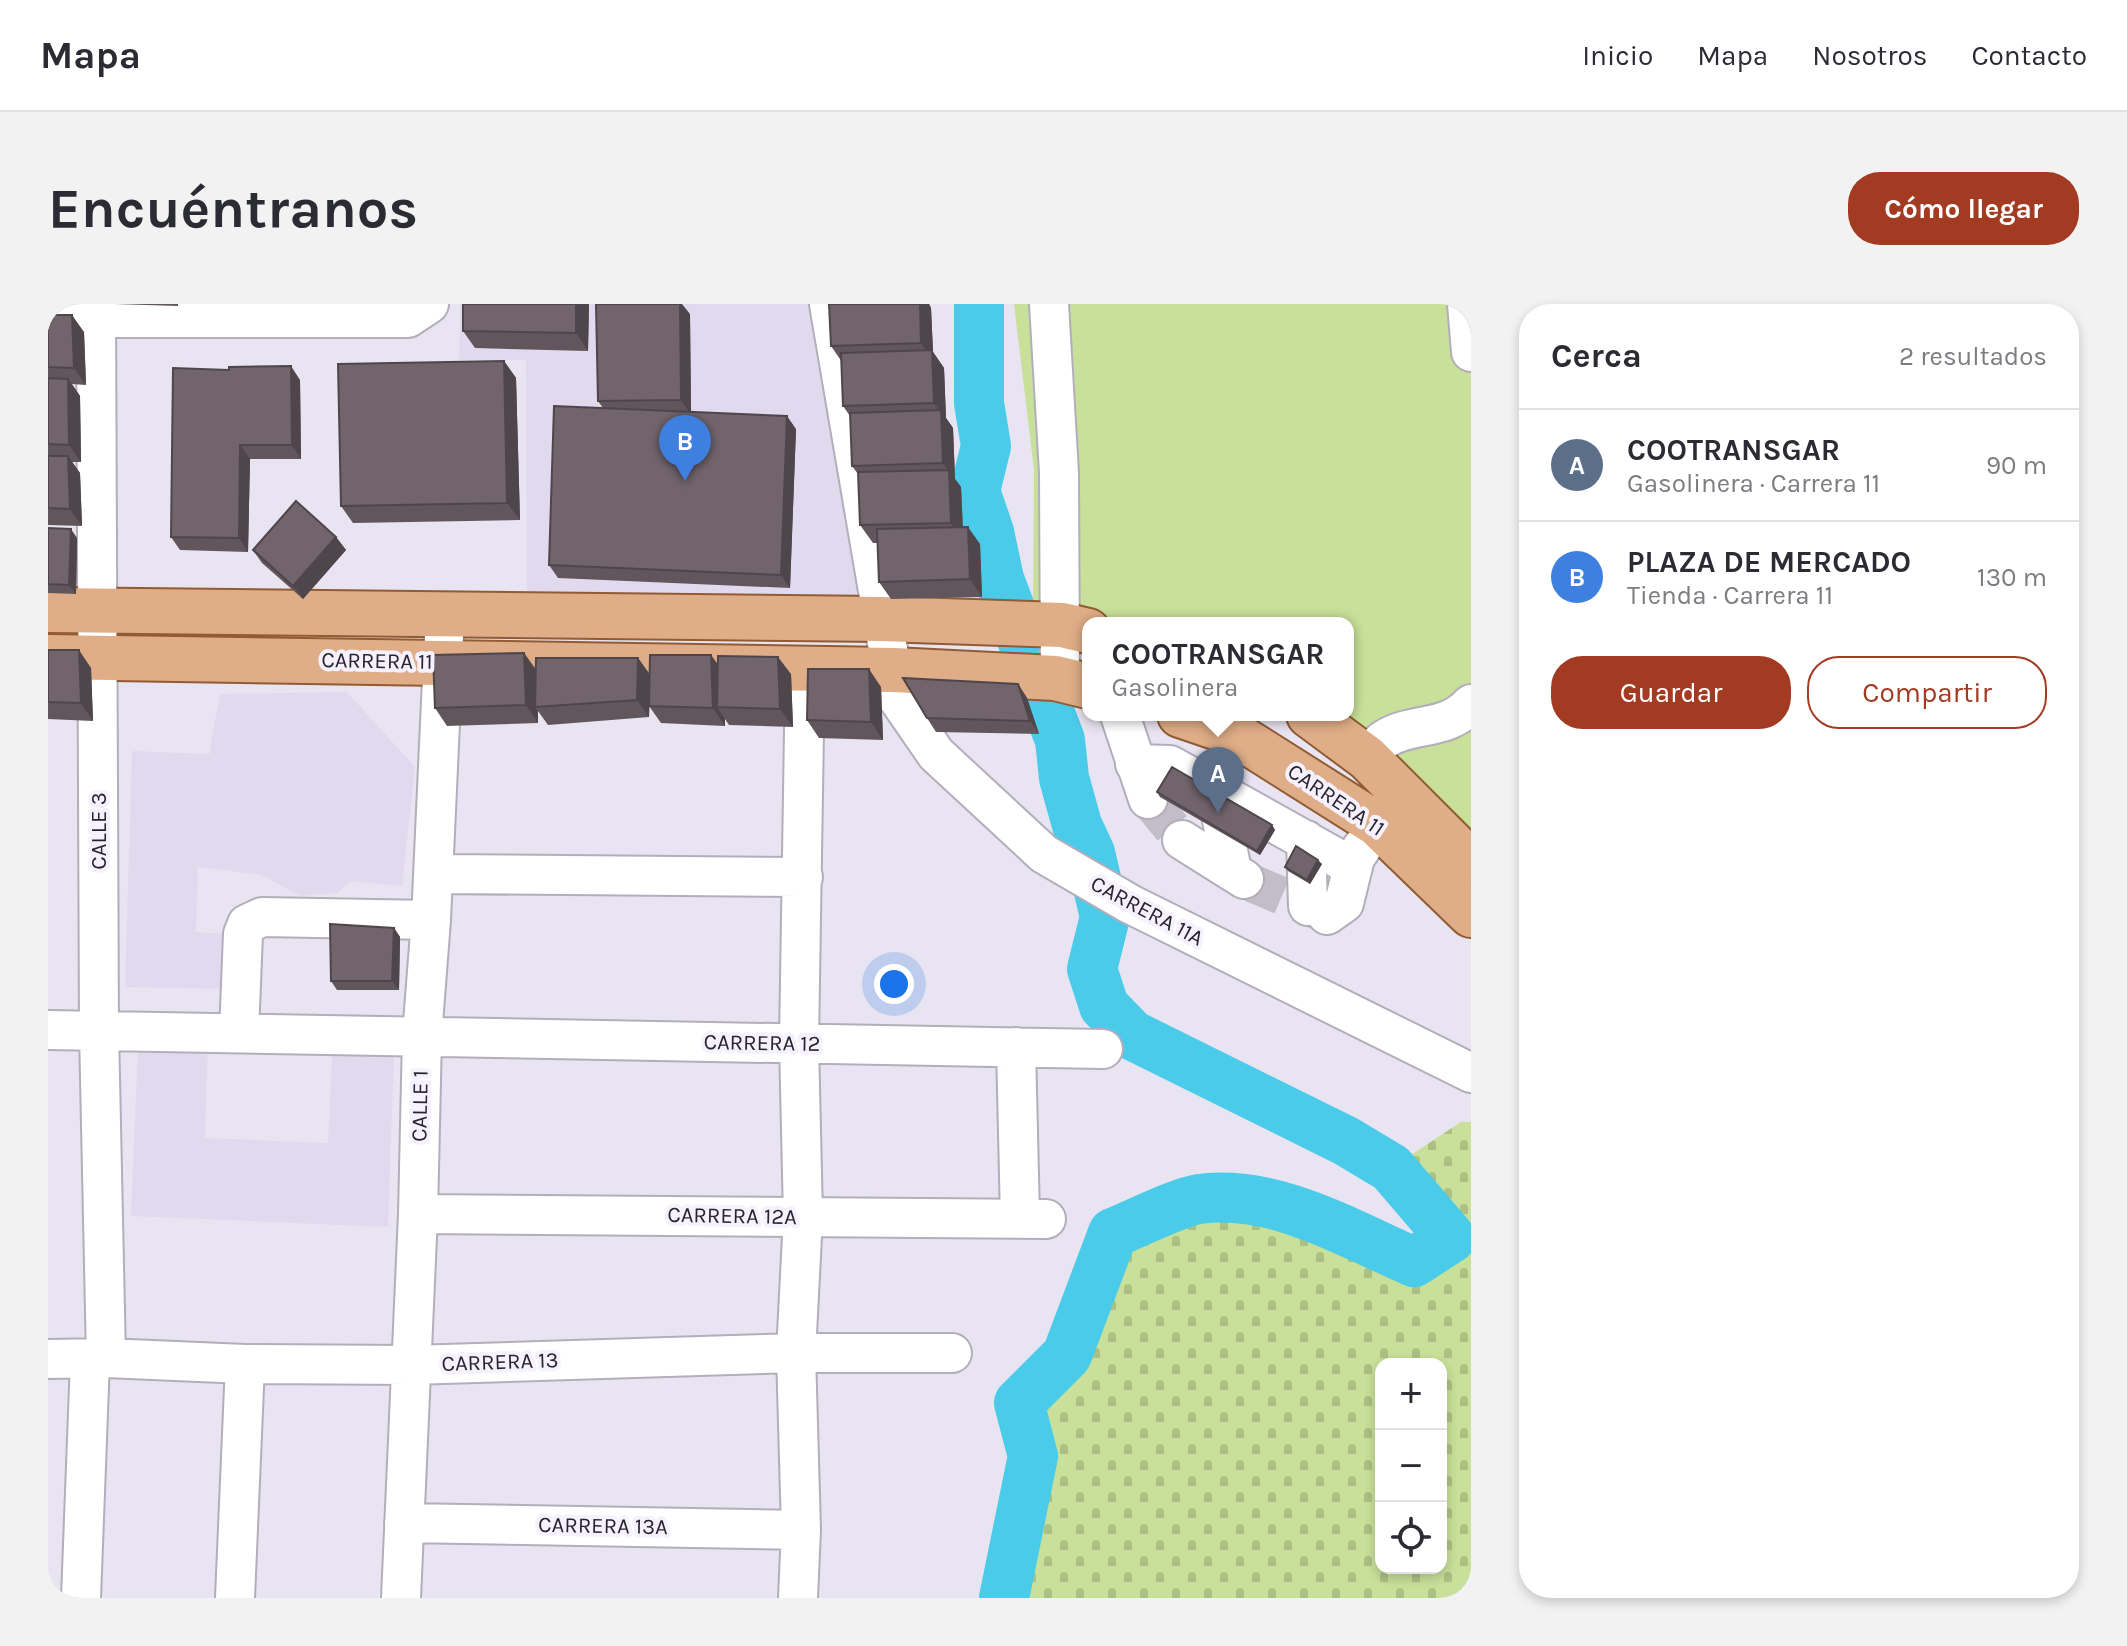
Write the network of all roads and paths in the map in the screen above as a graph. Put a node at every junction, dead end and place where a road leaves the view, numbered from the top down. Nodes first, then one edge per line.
1 (429, 304) edge
2 (829, 304) edge
3 (1049, 304) edge
4 (1467, 304) edge
5 (96, 312) edge
6 (48, 318) edge
7 (1471, 352) edge
8 (99, 609) junction
9 (48, 610) edge
10 (445, 614) junction
11 (882, 619) junction
12 (1075, 628) edge
13 (99, 656) junction
14 (48, 657) edge
15 (442, 662) junction
16 (805, 668) junction
17 (913, 671) junction
18 (1068, 681) edge
19 (1471, 704) edge
20 (1122, 721) edge
21 (1198, 721) edge
22 (1317, 721) edge
23 (1367, 758) junction
24 (1216, 790) junction
25 (1377, 824) junction
26 (1182, 840) tunnel mouth
27 (1306, 840) junction
28 (1471, 862) edge
29 (1353, 867) junction
30 (433, 874) junction
31 (803, 877) junction
32 (1471, 915) edge
33 (431, 920) junction
34 (48, 1030) edge
35 (99, 1031) junction
36 (239, 1033) junction
37 (422, 1036) junction
38 (799, 1043) junction
39 (1016, 1047) junction
40 (1103, 1049) dead end
41 (1471, 1073) edge
42 (418, 1214) junction
43 (803, 1217) junction
44 (796, 1353) junction
45 (952, 1353) dead end
46 (48, 1359) edge
47 (98, 1359) junction
48 (245, 1364) junction
49 (411, 1365) junction
50 (404, 1523) junction
51 (801, 1530) junction
52 (81, 1598) edge
53 (235, 1598) edge
54 (401, 1598) edge
55 (798, 1598) edge

1 - 5 street
2 - 11 street
3 - 12 street
4 - 7 street
5 - 6 street
5 - 8 street, CALLE 3
8 - 9 main road
8 - 10 main road
8 - 13 street, CALLE 3
10 - 11 main road
10 - 15 street, CALLE 1
11 - 12 main road
11 - 17 street
12 - 18 street
13 - 14 main road, CARRERA 11
13 - 15 main road, CARRERA 11
13 - 35 street, CALLE 3
15 - 16 main road, CARRERA 11
15 - 30 street, CALLE 1
16 - 17 main road, CARRERA 11
16 - 31 street
17 - 18 main road, CARRERA 11
17 - 41 street, CARRERA 11A
19 - 23 street
20 - 24 street
21 - 25 main road, CARRERA 11
22 - 23 main road, CARRERA 11
23 - 28 main road, CARRERA 11
24 - 26 street
24 - 27 street
25 - 29 street
25 - 32 main road, CARRERA 11
27 - 29 street
27 - 29 street
30 - 31 street
30 - 33 street, CALLE 1
31 - 38 street
33 - 36 street
33 - 37 street, CALLE 1
34 - 35 street, CARRERA 12
35 - 36 street, CARRERA 12
35 - 47 street, CALLE 3
36 - 37 street, CARRERA 12
37 - 38 street, CARRERA 12
37 - 42 street, CALLE 1
38 - 39 street, CARRERA 12
38 - 43 street
39 - 40 street, CARRERA 12
39 - 43 street, CARRERA 12A
42 - 43 street, CARRERA 12A
42 - 49 street, CALLE 1
43 - 44 street
44 - 45 street, CARRERA 13
44 - 49 street, CARRERA 13
44 - 51 street
46 - 47 street, CARRERA 13
47 - 48 street, CARRERA 13
47 - 52 street, CALLE 3
48 - 49 street, CARRERA 13
48 - 53 street
49 - 50 street, CALLE 1
50 - 51 street, CARRERA 13A
50 - 54 street, CALLE 1
51 - 55 street

